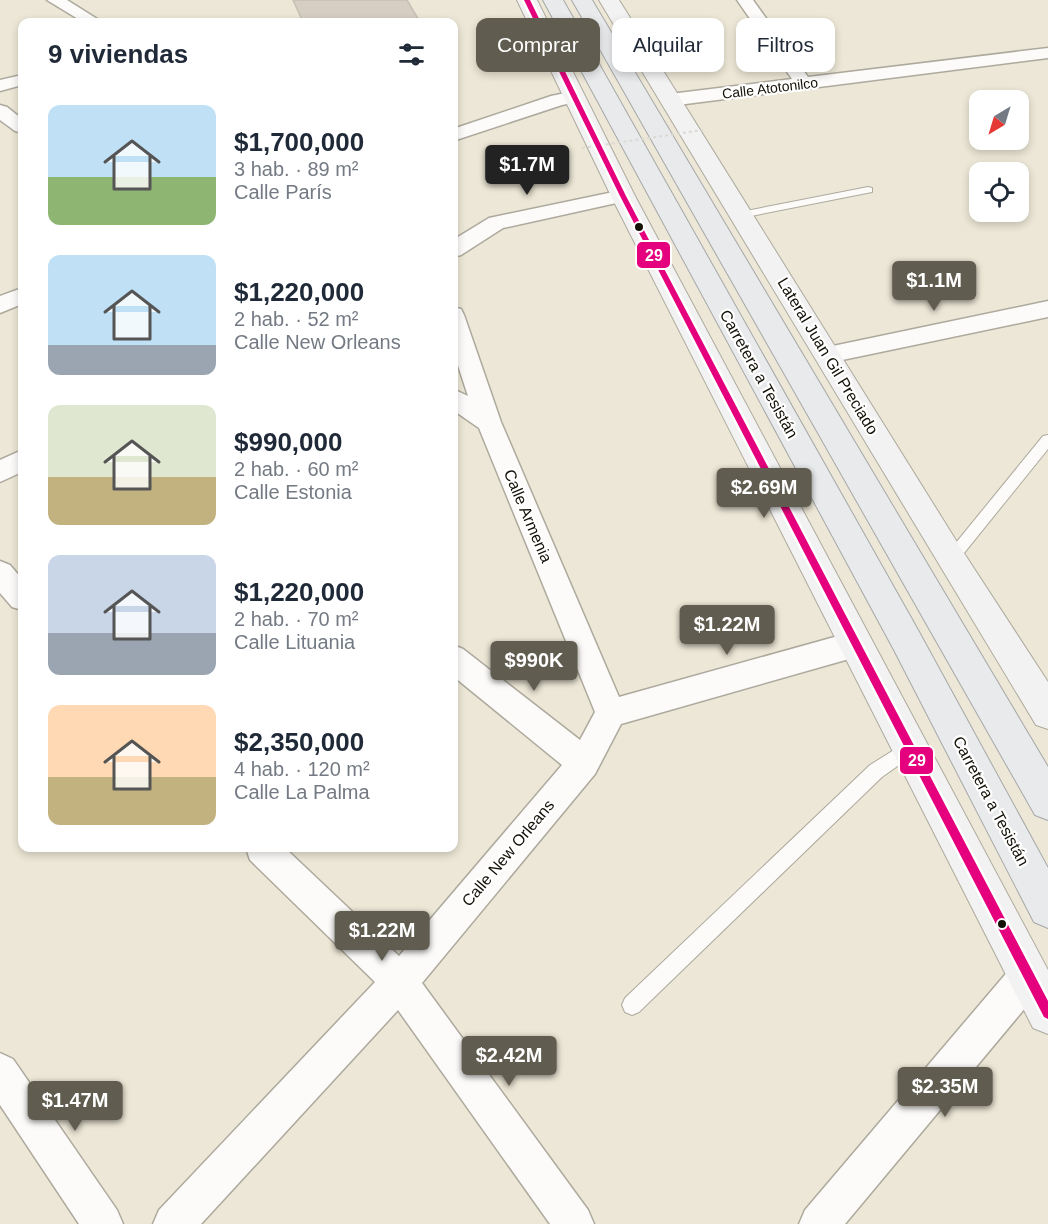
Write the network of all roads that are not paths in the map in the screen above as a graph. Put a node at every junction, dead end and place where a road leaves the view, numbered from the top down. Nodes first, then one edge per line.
1 (55, 0) edge
2 (527, 0) edge
3 (553, 0) edge
4 (746, 0) edge
5 (596, 1) edge
6 (86, 18) edge
7 (1048, 53) edge
8 (18, 81) edge
9 (804, 84) junction
10 (0, 86) edge
11 (575, 97) junction
12 (670, 100) junction
13 (0, 111) edge
14 (18, 125) edge
15 (458, 133) edge
16 (868, 190) dead end
17 (623, 196) junction
18 (741, 215) junction
19 (458, 247) edge
20 (18, 298) edge
21 (0, 305) edge
22 (1048, 309) edge
23 (458, 330) edge
24 (828, 355) junction
25 (458, 401) edge
26 (489, 422) junction
27 (1048, 440) edge
28 (18, 462) edge
29 (0, 472) edge
30 (951, 559) junction
31 (0, 573) edge
32 (18, 593) edge
33 (856, 644) junction
34 (458, 662) edge
35 (611, 713) junction
36 (1048, 713) edge
37 (910, 748) junction
38 (584, 763) junction
39 (1038, 765) edge
40 (1048, 802) edge
41 (266, 852) edge
42 (1048, 908) edge
43 (1028, 976) junction
44 (400, 982) junction
45 (632, 1005) dead end
46 (1048, 1013) edge
47 (0, 1072) edge
48 (103, 1224) edge
49 (173, 1224) edge
50 (574, 1224) edge
51 (819, 1224) edge

1 - 6 street
2 - 11 main road
3 - 42 main road, Carretera a Tesistán
4 - 9 street
5 - 12 main road, Lateral Juan Gil Preciado
5 - 39 main road, Carretera a Tesistán
7 - 9 street, Calle Atotonilco
8 - 10 street
9 - 12 street, Calle Atotonilco
11 - 15 street
11 - 17 main road
12 - 18 main road, Lateral Juan Gil Preciado
13 - 14 street
16 - 18 lane
17 - 19 street
17 - 33 main road
18 - 24 main road, Lateral Juan Gil Preciado
20 - 21 street
22 - 24 street
23 - 26 street, Calle Armenia
24 - 30 main road, Lateral Juan Gil Preciado
25 - 26 street
26 - 35 street, Calle Armenia
27 - 30 lane
28 - 29 street
30 - 36 main road, Lateral Juan Gil Preciado
31 - 32 street
33 - 35 street
33 - 37 main road
34 - 38 street
35 - 38 street, Calle New Orleans
37 - 43 main road
37 - 45 lane
38 - 44 street, Calle New Orleans
39 - 40 main road, Carretera a Tesistán
41 - 44 street
43 - 46 main road
43 - 51 street
44 - 49 street, Calle New Orleans
44 - 50 street
47 - 48 street

